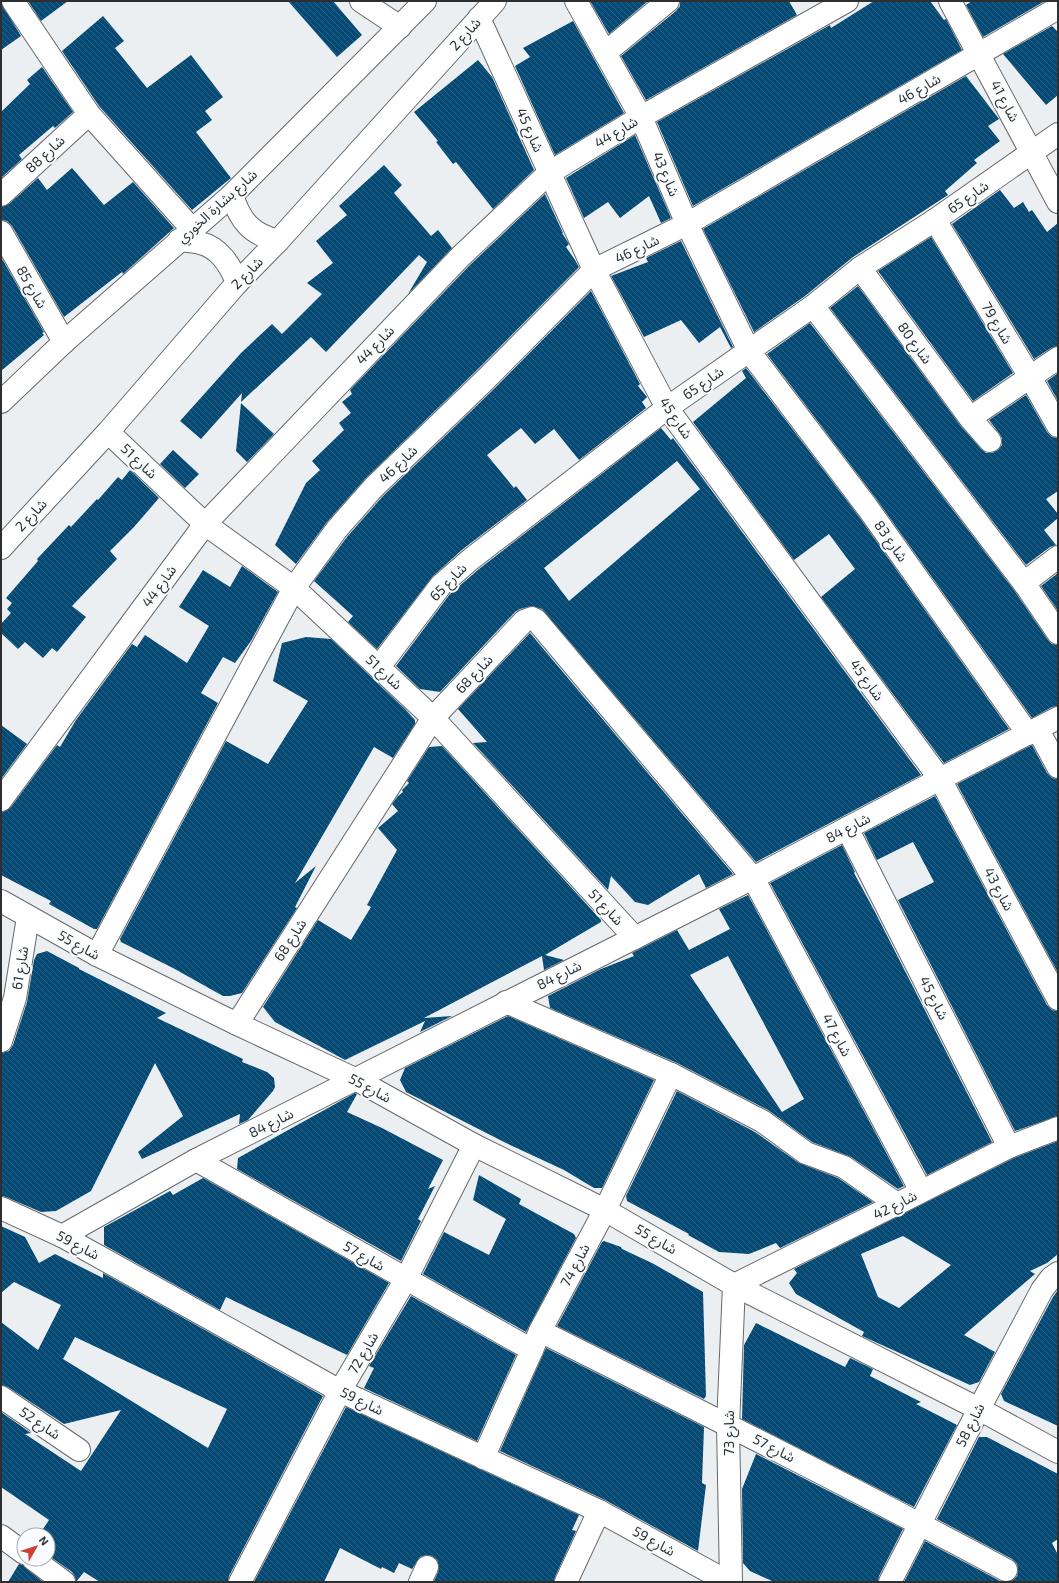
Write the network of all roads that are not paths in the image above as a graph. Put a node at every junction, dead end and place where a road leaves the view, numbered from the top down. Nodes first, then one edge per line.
1 (13, 1) edge
2 (361, 1) edge
3 (425, 1) edge
4 (495, 1) edge
5 (576, 1) edge
6 (668, 1) edge
7 (847, 1) edge
8 (950, 1) edge
9 (1058, 8) edge
10 (479, 18) junction
11 (400, 27) junction
12 (605, 53) junction
13 (980, 54) junction
14 (89, 114) junction
15 (641, 117) junction
16 (1058, 134) edge
17 (1032, 153) junction
18 (549, 172) junction
19 (232, 194) junction
20 (1, 195) edge
21 (1058, 202) edge
22 (935, 220) junction
23 (687, 224) junction
24 (1, 232) edge
25 (185, 235) junction
26 (278, 241) junction
27 (860, 268) junction
28 (594, 270) junction
29 (237, 283) junction
30 (813, 306) junction
31 (64, 342) junction
32 (749, 351) junction
33 (1058, 358) edge
34 (1030, 377) junction
35 (1, 402) edge
36 (667, 408) junction
37 (970, 418) junction
38 (1058, 426) edge
39 (108, 432) junction
40 (990, 441) dead end
41 (204, 524) junction
42 (1, 548) edge
43 (1058, 557) edge
44 (1024, 583) junction
45 (294, 588) junction
46 (1058, 633) edge
47 (378, 667) junction
48 (433, 718) junction
49 (1058, 718) edge
50 (1033, 732) junction
51 (1058, 767) edge
52 (940, 779) junction
53 (1, 800) edge
54 (847, 828) junction
55 (753, 878) junction
56 (1, 901) edge
57 (28, 916) junction
58 (635, 938) junction
59 (97, 955) junction
60 (1058, 999) edge
61 (506, 1002) junction
62 (237, 1024) junction
63 (1, 1040) edge
64 (671, 1074) junction
65 (357, 1080) junction
66 (1058, 1128) edge
67 (474, 1145) junction
68 (1009, 1147) junction
69 (196, 1160) junction
70 (921, 1191) junction
71 (897, 1204) junction
72 (1, 1208) edge
73 (605, 1210) junction
74 (62, 1236) junction
75 (1058, 1273) edge
76 (406, 1279) junction
77 (734, 1285) junction
78 (536, 1340) junction
79 (340, 1391) junction
80 (1, 1397) edge
81 (979, 1409) junction
82 (728, 1425) junction
83 (79, 1450) dead end
84 (1057, 1450) edge
85 (483, 1458) junction
86 (599, 1511) junction
87 (920, 1524) junction
88 (1, 1536) edge
89 (16, 1546) edge
90 (44, 1567) edge
91 (1006, 1570) dead end
92 (64, 1582) edge
93 (240, 1582) edge
94 (566, 1582) edge
95 (729, 1582) edge
96 (890, 1582) edge

1 - 14 street
2 - 11 street
3 - 11 street, شارع بشارة الخوري
4 - 10 street, شارع 2
5 - 12 street, شارع 43
6 - 12 street
7 - 15 street, شارع 44
8 - 13 street, شارع 41
9 - 13 street, شارع 46
10 - 18 street, شارع 45
10 - 26 street, شارع 2
11 - 19 street, شارع بشارة الخوري
12 - 15 street, شارع 43
13 - 17 street, شارع 41
13 - 23 street, شارع 46
14 - 20 street, شارع 88
14 - 25 street
15 - 18 street, شارع 44
15 - 23 street, شارع 43
16 - 17 street, شارع 65
17 - 21 street, شارع 41
17 - 22 street, شارع 65
18 - 28 street, شارع 45
18 - 41 street, شارع 44
19 - 25 street, شارع بشارة الخوري
19 - 26 street
22 - 27 street, شارع 65
22 - 34 street, شارع 79
23 - 28 street, شارع 46
23 - 32 street, شارع 43
24 - 31 street, شارع 85
25 - 29 street
25 - 31 street, شارع بشارة الخوري
26 - 29 street, شارع 2
27 - 30 street, شارع 65
27 - 37 street, شارع 80
28 - 36 street, شارع 45
28 - 45 street, شارع 46
29 - 39 street, شارع 2
30 - 32 street, شارع 65
30 - 44 street
31 - 35 street, شارع بشارة الخوري
32 - 36 street, شارع 65
32 - 50 street, شارع 83
33 - 34 street
34 - 37 street
34 - 38 street, شارع 79
36 - 47 street, شارع 65
36 - 52 street, شارع 45
37 - 40 street, شارع 80
39 - 41 street, شارع 51
39 - 42 street, شارع 2
41 - 45 street, شارع 51
41 - 53 street, شارع 44
43 - 44 street
44 - 46 street
45 - 47 street, شارع 51
45 - 59 street, شارع 46
47 - 48 street, شارع 51
48 - 55 street, شارع 68
48 - 58 street, شارع 51
48 - 62 street, شارع 68
49 - 50 street, شارع 84
50 - 51 street, شارع 83
50 - 52 street, شارع 84
52 - 54 street, شارع 84
52 - 60 street, شارع 43
54 - 55 street, شارع 84
54 - 68 street, شارع 45
55 - 58 street, شارع 84
55 - 70 street, شارع 47
56 - 57 street, شارع 55
57 - 59 street, شارع 55
57 - 63 street, شارع 61
58 - 61 street, شارع 84
59 - 62 street, شارع 55
61 - 64 street
61 - 65 street, شارع 84
62 - 65 street, شارع 55
64 - 71 street
64 - 73 street, شارع 74
65 - 67 street, شارع 55
65 - 69 street, شارع 84
66 - 68 street, شارع 42
67 - 73 street, شارع 55
67 - 76 street, شارع 72
68 - 70 street, شارع 42
69 - 74 street, شارع 84
69 - 76 street, شارع 57
70 - 71 street, شارع 42
71 - 77 street, شارع 42
72 - 74 street, شارع 59
73 - 77 street, شارع 55
73 - 78 street, شارع 74
74 - 79 street, شارع 59
75 - 81 street, شارع 58
76 - 78 street, شارع 57
76 - 79 street, شارع 72
77 - 81 street, شارع 55
77 - 82 street, شارع 73
78 - 82 street, شارع 57
78 - 85 street, شارع 74
79 - 85 street, شارع 59
79 - 93 street, شارع 72
80 - 83 street, شارع 52
81 - 84 street, شارع 55
81 - 87 street, شارع 58
82 - 87 street, شارع 57
82 - 95 street, شارع 73
85 - 86 street, شارع 59
86 - 94 street
86 - 95 street, شارع 59
87 - 91 street, شارع 57
87 - 96 street, شارع 58
88 - 89 street
90 - 92 street

